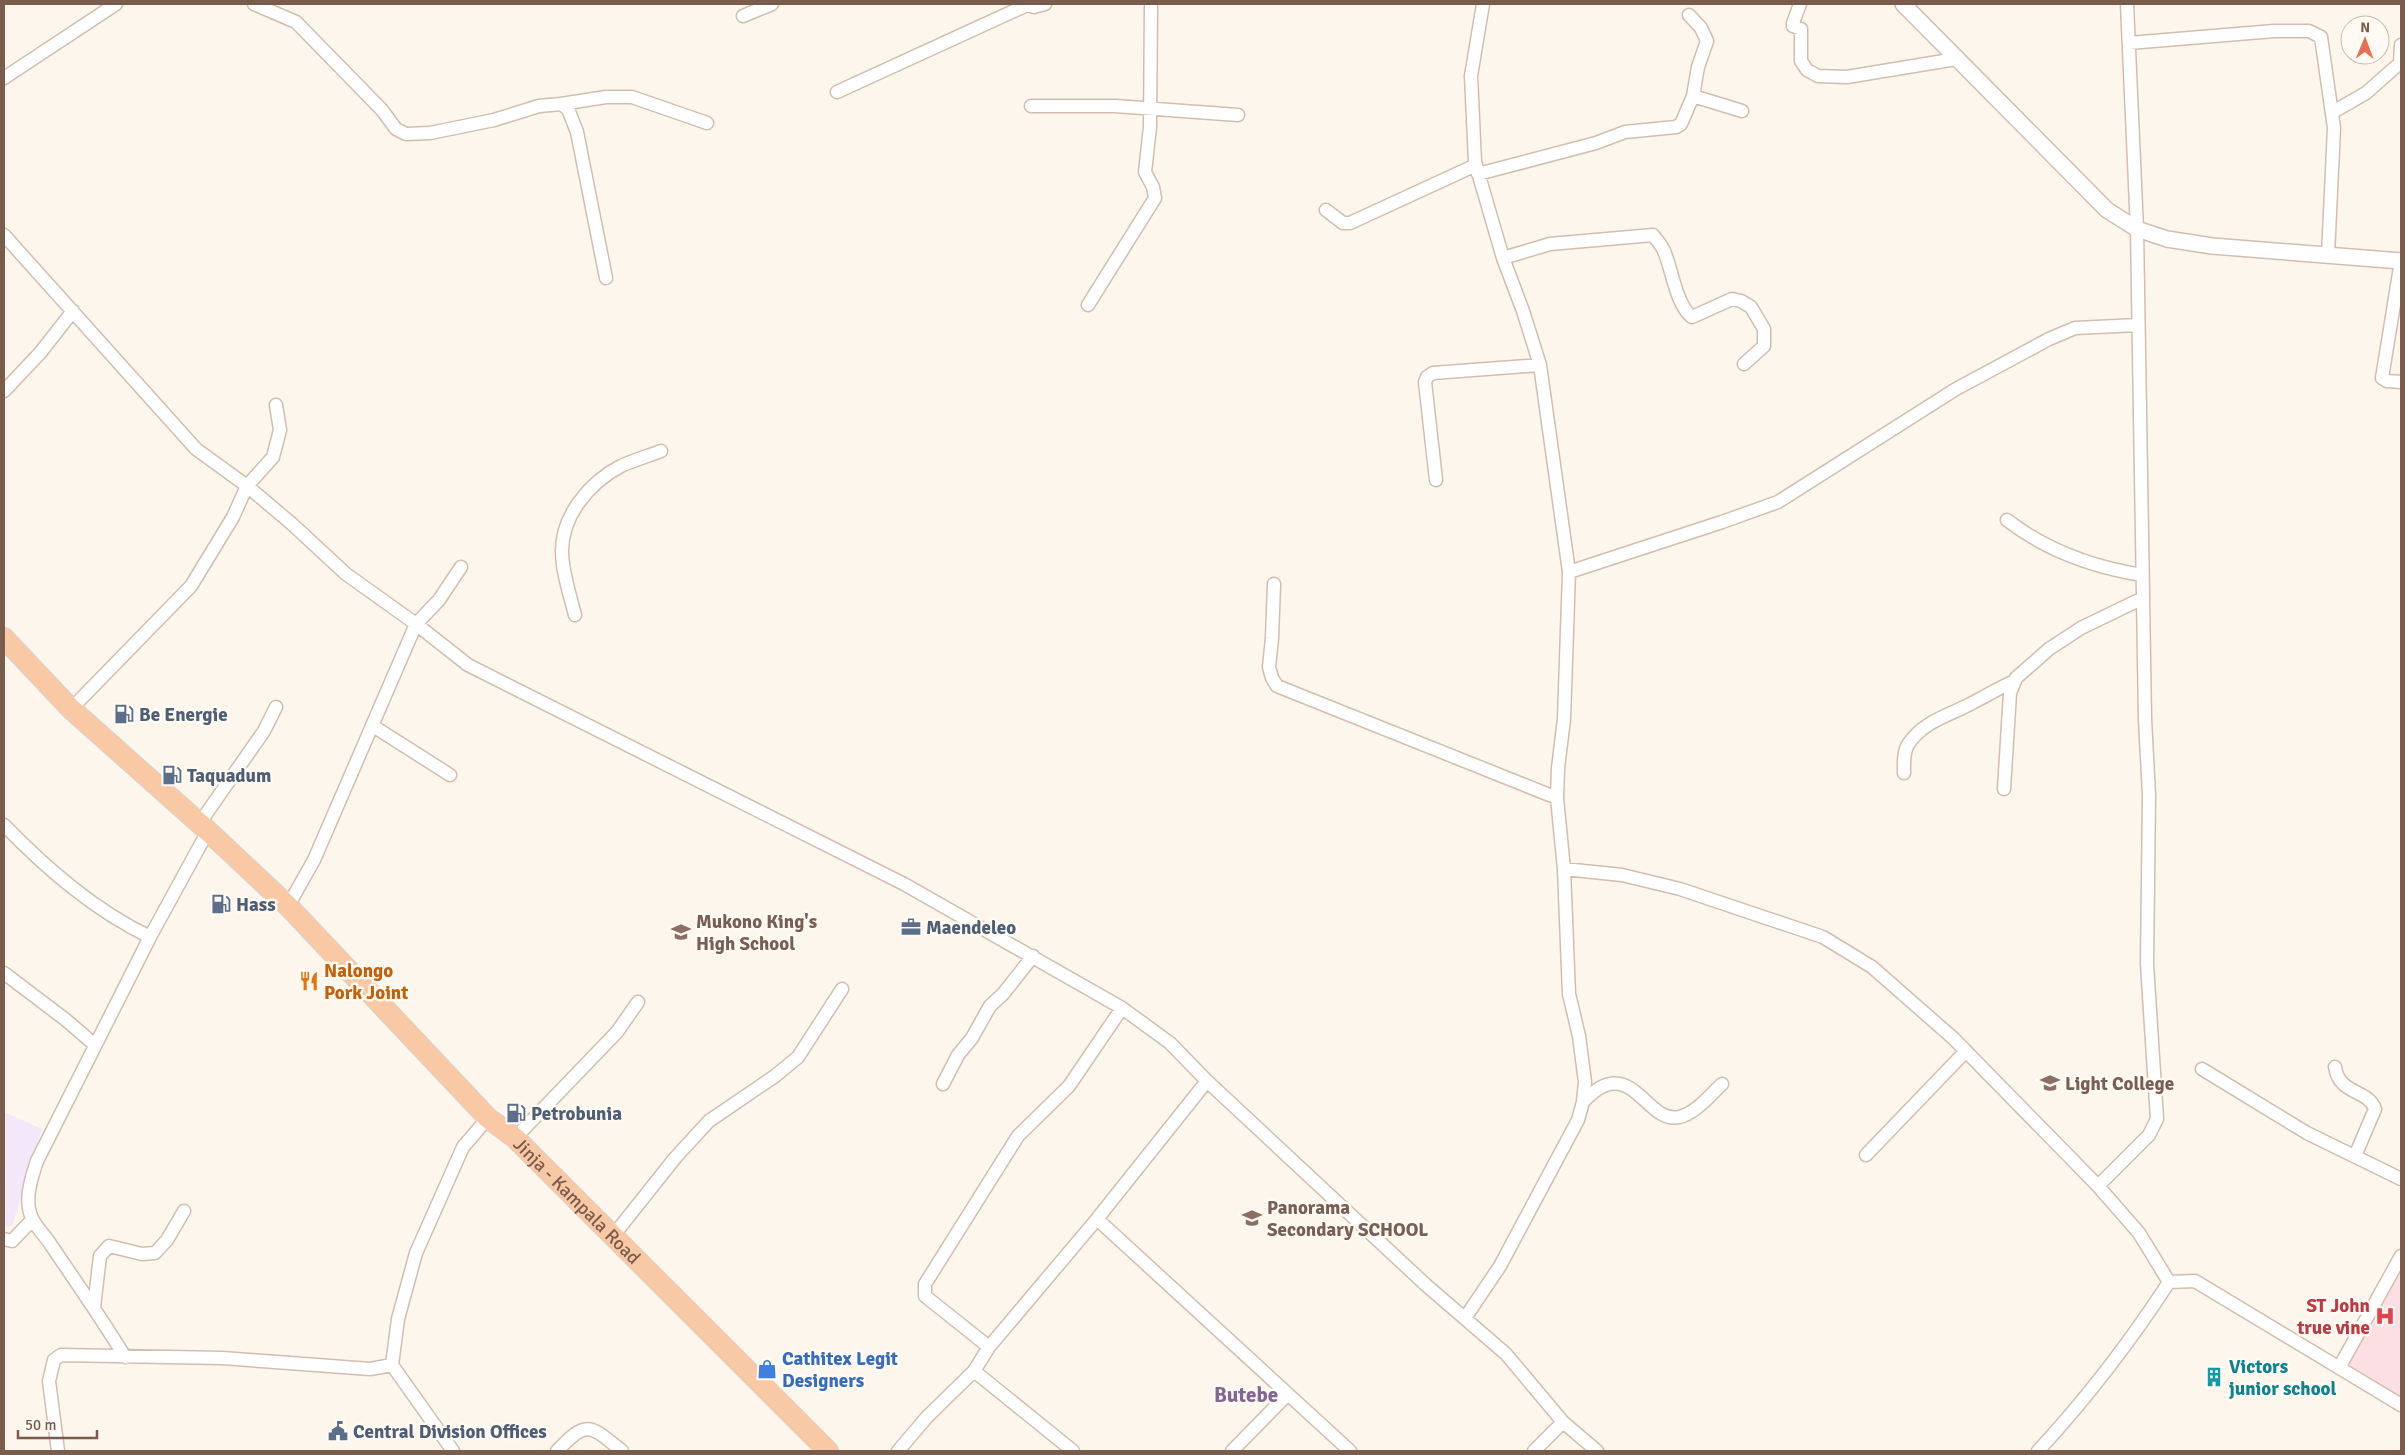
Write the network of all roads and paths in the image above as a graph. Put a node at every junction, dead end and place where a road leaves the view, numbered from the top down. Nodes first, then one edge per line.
1 (116, 4) edge
2 (254, 4) edge
3 (772, 4) edge
4 (1027, 4) edge
5 (1045, 4) edge
6 (1151, 4) edge
7 (1483, 4) edge
8 (1800, 4) edge
9 (1903, 4) edge
10 (2127, 4) edge
11 (1689, 15) dead end
12 (743, 16) dead end
13 (2129, 43) junction
14 (2401, 45) edge
15 (1956, 59) junction
16 (4, 78) edge
17 (837, 92) dead end
18 (1693, 96) junction
19 (561, 104) junction
20 (1031, 106) dead end
21 (1150, 109) junction
22 (1742, 111) dead end
23 (2332, 112) junction
24 (1238, 115) dead end
25 (708, 123) dead end
26 (1477, 169) junction
27 (1326, 210) dead end
28 (2137, 229) junction
29 (6, 241) edge
30 (2328, 255) junction
31 (1503, 258) junction
32 (2401, 261) edge
33 (606, 278) dead end
34 (1088, 305) dead end
35 (73, 311) junction
36 (2138, 325) junction
37 (1744, 364) dead end
38 (1540, 365) junction
39 (2401, 382) edge
40 (4, 391) edge
41 (276, 404) dead end
42 (661, 451) dead end
43 (1436, 480) dead end
44 (247, 486) junction
45 (2007, 520) dead end
46 (461, 567) dead end
47 (1568, 572) junction
48 (2142, 575) junction
49 (1274, 584) dead end
50 (2143, 598) junction
51 (576, 616) dead end
52 (416, 624) junction
53 (4, 638) edge
54 (2015, 681) junction
55 (276, 707) dead end
56 (71, 709) junction
57 (373, 726) junction
58 (1904, 773) dead end
59 (450, 775) dead end
60 (2004, 789) dead end
61 (1557, 798) junction
62 (4, 825) edge
63 (204, 827) junction
64 (1564, 870) junction
65 (288, 906) junction
66 (150, 937) junction
67 (1033, 956) junction
68 (4, 973) edge
69 (842, 989) dead end
70 (638, 1002) dead end
71 (1122, 1008) junction
72 (95, 1045) junction
73 (1966, 1051) junction
74 (2335, 1066) dead end
75 (2202, 1069) dead end
76 (1207, 1081) junction
77 (944, 1084) dead end
78 (1722, 1084) dead end
79 (1584, 1102) junction
80 (488, 1118) junction
81 (515, 1138) junction
82 (1866, 1155) dead end
83 (2355, 1156) junction
84 (2401, 1179) edge
85 (2098, 1186) junction
86 (184, 1211) dead end
87 (1097, 1219) junction
88 (32, 1220) junction
89 (613, 1236) junction
90 (4, 1239) edge
91 (2401, 1256) edge
92 (2169, 1282) junction
93 (94, 1307) junction
94 (1465, 1318) junction
95 (989, 1348) junction
96 (125, 1357) junction
97 (392, 1365) junction
98 (2339, 1368) junction
99 (974, 1371) junction
100 (1287, 1395) junction
101 (2401, 1405) edge
102 (1564, 1422) junction
103 (58, 1451) edge
104 (453, 1451) edge
105 (557, 1451) edge
106 (622, 1451) edge
107 (828, 1451) edge
108 (898, 1451) edge
109 (1074, 1451) edge
110 (1232, 1451) edge
111 (1350, 1451) edge
112 (1534, 1451) edge
113 (1597, 1451) edge
114 (2038, 1451) edge

1 - 16 street
2 - 19 street
3 - 12 street
4 - 5 street
4 - 17 street
6 - 21 street
7 - 26 street
8 - 15 street
9 - 15 street
10 - 13 street
11 - 18 street
13 - 23 street
13 - 28 street
14 - 23 street
15 - 28 street
18 - 22 street
18 - 26 street
19 - 25 street
19 - 33 street
20 - 21 street
21 - 24 street
21 - 34 street
23 - 30 street
26 - 27 street
26 - 31 street
28 - 30 street
28 - 36 street
29 - 35 street
30 - 32 street
31 - 37 street
31 - 38 street
32 - 39 street
35 - 40 street
35 - 44 street
36 - 47 street
36 - 48 street
38 - 43 street
38 - 47 street
41 - 44 street
42 - 51 street
44 - 52 street
44 - 56 street
45 - 48 street
46 - 52 street
47 - 61 street
48 - 50 street
49 - 61 street
50 - 54 street
50 - 85 street
52 - 57 street
52 - 67 street
53 - 56 highway, Jinja - Kampala Road
54 - 58 street
54 - 60 street
55 - 63 street
56 - 63 highway, Jinja - Kampala Road
57 - 59 street
57 - 65 street
61 - 64 street
62 - 66 street
63 - 65 highway, Jinja - Kampala Road
63 - 66 street
64 - 73 street
64 - 79 street
65 - 80 highway, Jinja - Kampala Road
66 - 72 street
67 - 71 street
67 - 77 street
68 - 72 street
69 - 89 street
70 - 81 street
71 - 76 street
71 - 95 street
72 - 88 street
73 - 82 street
73 - 85 street
74 - 83 street
75 - 83 street
76 - 87 street
76 - 94 street
78 - 79 street
79 - 94 street
80 - 81 highway, Jinja - Kampala Road
80 - 97 street
81 - 89 highway, Jinja - Kampala Road
83 - 84 street
85 - 92 street
86 - 93 street
87 - 95 street
87 - 100 street
88 - 90 street
88 - 93 street
89 - 107 highway, Jinja - Kampala Road
91 - 98 street
92 - 98 street
92 - 114 street
93 - 96 street
94 - 102 street
95 - 99 street
96 - 97 street
96 - 103 street
97 - 104 street
98 - 101 street
99 - 108 street
99 - 109 street
100 - 110 street
100 - 111 street
102 - 112 street
102 - 113 street
105 - 106 street

